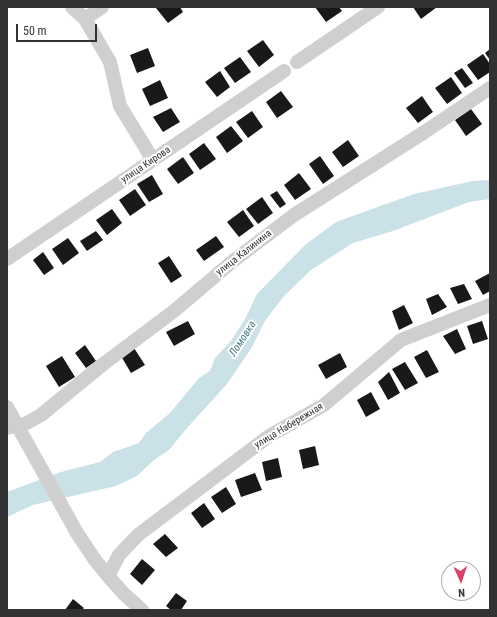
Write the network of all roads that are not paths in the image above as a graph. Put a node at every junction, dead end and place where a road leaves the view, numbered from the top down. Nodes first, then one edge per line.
1 (72, 7) edge
2 (102, 7) edge
3 (378, 7) edge
4 (85, 19) junction
5 (297, 62) dead end
6 (284, 71) dead end
7 (490, 88) edge
8 (153, 160) junction
9 (7, 258) edge
10 (490, 305) edge
11 (7, 406) edge
12 (7, 428) edge
13 (108, 576) junction
14 (142, 610) edge

1 - 4 street
2 - 4 street
3 - 5 street
4 - 8 street
6 - 8 street, улица Кирова
7 - 12 street, улица Калинина
8 - 9 street, улица Кирова
10 - 13 street, улица Набережная
11 - 13 street, bridge
13 - 14 street

